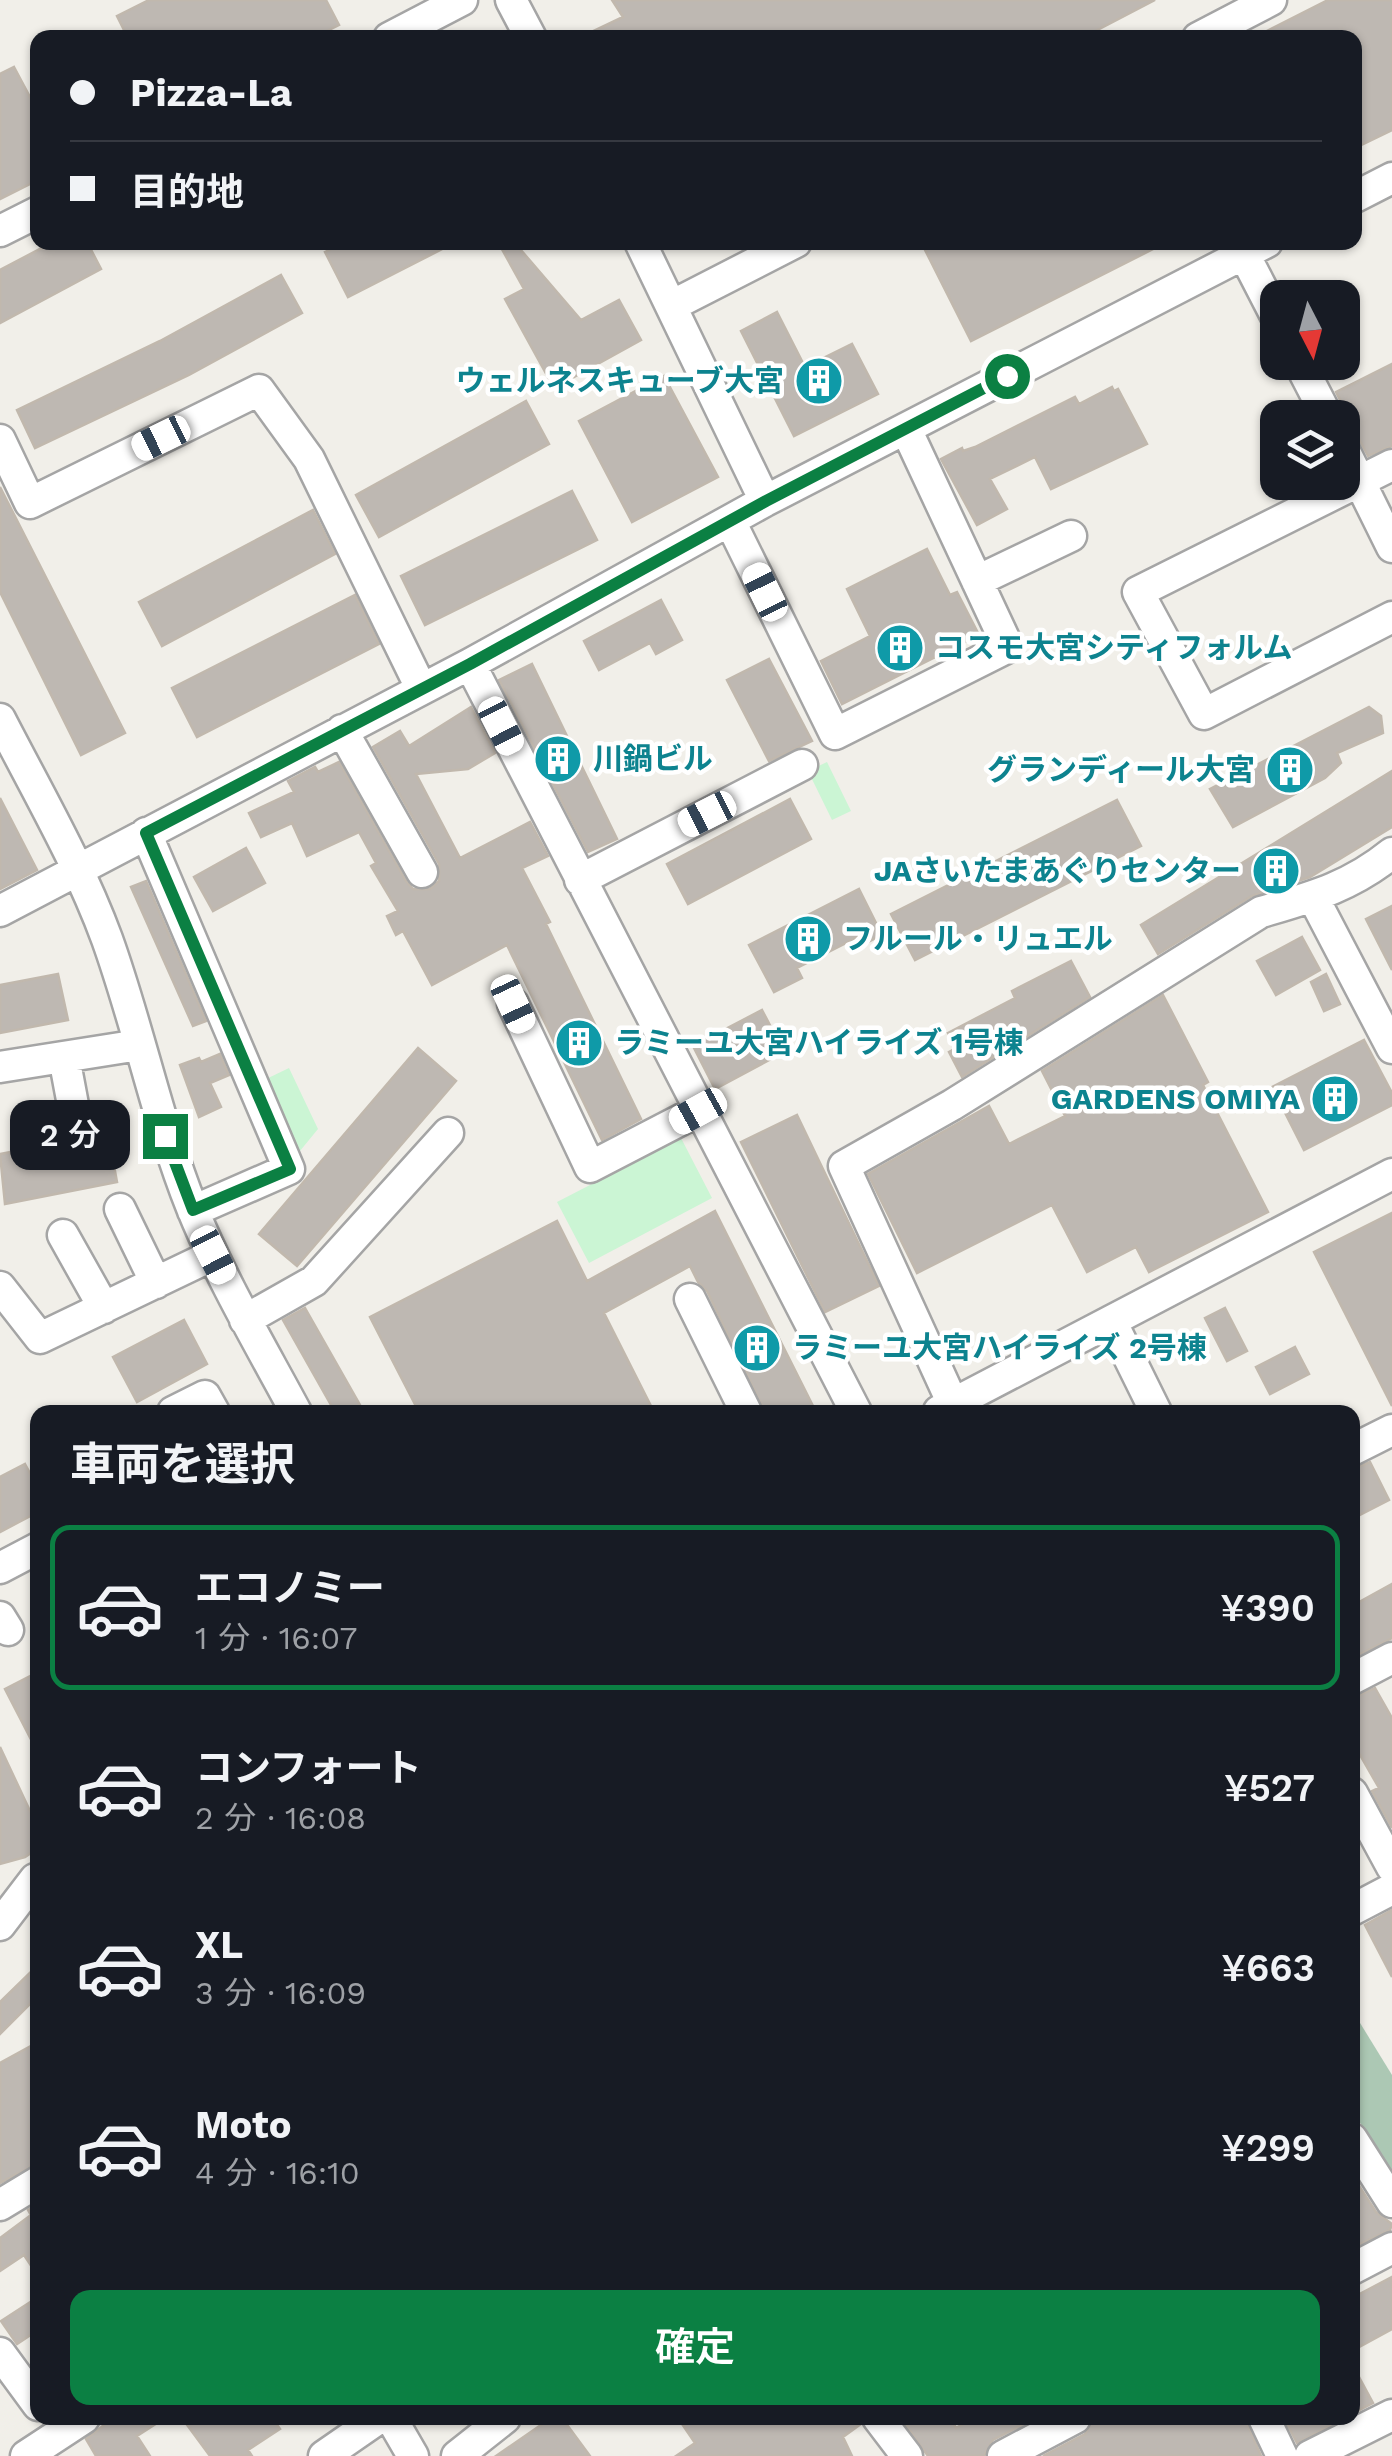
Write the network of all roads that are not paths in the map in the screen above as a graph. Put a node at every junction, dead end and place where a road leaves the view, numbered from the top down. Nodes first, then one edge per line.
1 (462, 0) edge
2 (511, 0) edge
3 (1271, 0) edge
4 (404, 30) edge
5 (527, 30) edge
6 (1213, 30) edge
7 (1392, 178) edge
8 (1362, 193) edge
9 (30, 216) edge
10 (0, 231) edge
11 (644, 250) edge
12 (781, 250) edge
13 (1251, 250) edge
14 (1256, 250) edge
15 (1265, 280) edge
16 (673, 306) junction
17 (906, 429) junction
18 (0, 440) edge
19 (1392, 466) edge
20 (1361, 482) junction
21 (766, 501) junction
22 (730, 521) junction
23 (1071, 536) dead end
24 (1392, 548) edge
25 (977, 582) junction
26 (1392, 617) edge
27 (470, 664) junction
28 (421, 688) junction
29 (0, 720) edge
30 (342, 730) junction
31 (802, 766) dead end
32 (13, 774) edge
33 (146, 833) junction
34 (1392, 853) edge
35 (78, 871) junction
36 (422, 872) dead end
37 (580, 880) junction
38 (1313, 897) junction
39 (0, 911) edge
40 (513, 1004) dead end
41 (139, 1044) junction
42 (1392, 1048) edge
43 (64, 1056) junction
44 (0, 1067) edge
45 (698, 1111) junction
46 (76, 1121) dead end
47 (448, 1133) dead end
48 (1392, 1174) edge
49 (120, 1209) dead end
50 (193, 1210) junction
51 (63, 1235) dead end
52 (213, 1255) junction
53 (156, 1282) junction
54 (0, 1287) edge
55 (690, 1299) dead end
56 (104, 1308) junction
57 (246, 1320) junction
58 (1111, 1321) junction
59 (186, 1405) edge
60 (210, 1405) edge
61 (292, 1405) edge
62 (743, 1405) edge
63 (852, 1405) edge
64 (944, 1405) edge
65 (951, 1405) edge
66 (1153, 1405) edge
67 (1392, 1430) edge
68 (1360, 1446) edge
69 (1392, 1658) edge
70 (1360, 1675) edge
71 (1360, 1808) edge
72 (1392, 1867) edge
73 (30, 1881) edge
74 (30, 1886) edge
75 (1392, 1889) edge
76 (0, 1896) edge
77 (1360, 1906) edge
78 (0, 1926) edge
79 (1360, 2152) edge
80 (30, 2187) edge
81 (1392, 2202) edge
82 (0, 2205) edge
83 (1392, 2248) edge
84 (1360, 2265) edge
85 (0, 2353) edge
86 (30, 2394) edge
87 (1392, 2415) edge
88 (369, 2425) edge
89 (395, 2425) edge
90 (496, 2425) edge
91 (882, 2425) edge
92 (1060, 2425) edge
93 (1267, 2425) edge
94 (66, 2431) edge
95 (898, 2454) edge
96 (26, 2456) edge
97 (324, 2456) edge
98 (413, 2456) edge
99 (456, 2456) edge
100 (1003, 2456) edge
101 (1282, 2456) edge
102 (1310, 2456) edge

1 - 4 street
2 - 5 street
3 - 6 street
7 - 8 street
9 - 10 street
11 - 16 street
12 - 16 street
13 - 17 street
14 - 15 street
16 - 21 street
17 - 21 street
17 - 25 street
18 - 28 street
19 - 20 street
20 - 24 street
20 - 26 street
21 - 22 street
22 - 25 street
22 - 27 street
23 - 25 street
27 - 28 street
27 - 37 street
28 - 30 street
29 - 32 street
30 - 33 street
30 - 36 street
31 - 37 street
32 - 35 street
33 - 35 street
33 - 50 street
34 - 38 street
35 - 39 street
35 - 41 street
37 - 45 street
38 - 42 street
38 - 64 street
40 - 45 street
41 - 43 street
41 - 50 street
43 - 44 street
43 - 46 street
45 - 63 street
47 - 57 street
48 - 58 street
49 - 53 street
50 - 52 street
51 - 56 street
52 - 53 street
52 - 57 street
53 - 56 street
54 - 56 street
55 - 62 street
57 - 61 street
58 - 65 street
58 - 66 street
59 - 60 street
67 - 68 street
69 - 70 street
71 - 72 street
73 - 76 street
74 - 78 street
75 - 77 street
79 - 81 street
80 - 82 street
83 - 84 street
85 - 86 street
87 - 102 street
88 - 97 street
89 - 98 street
90 - 99 street
91 - 95 street
92 - 100 street
93 - 101 street
94 - 96 street

